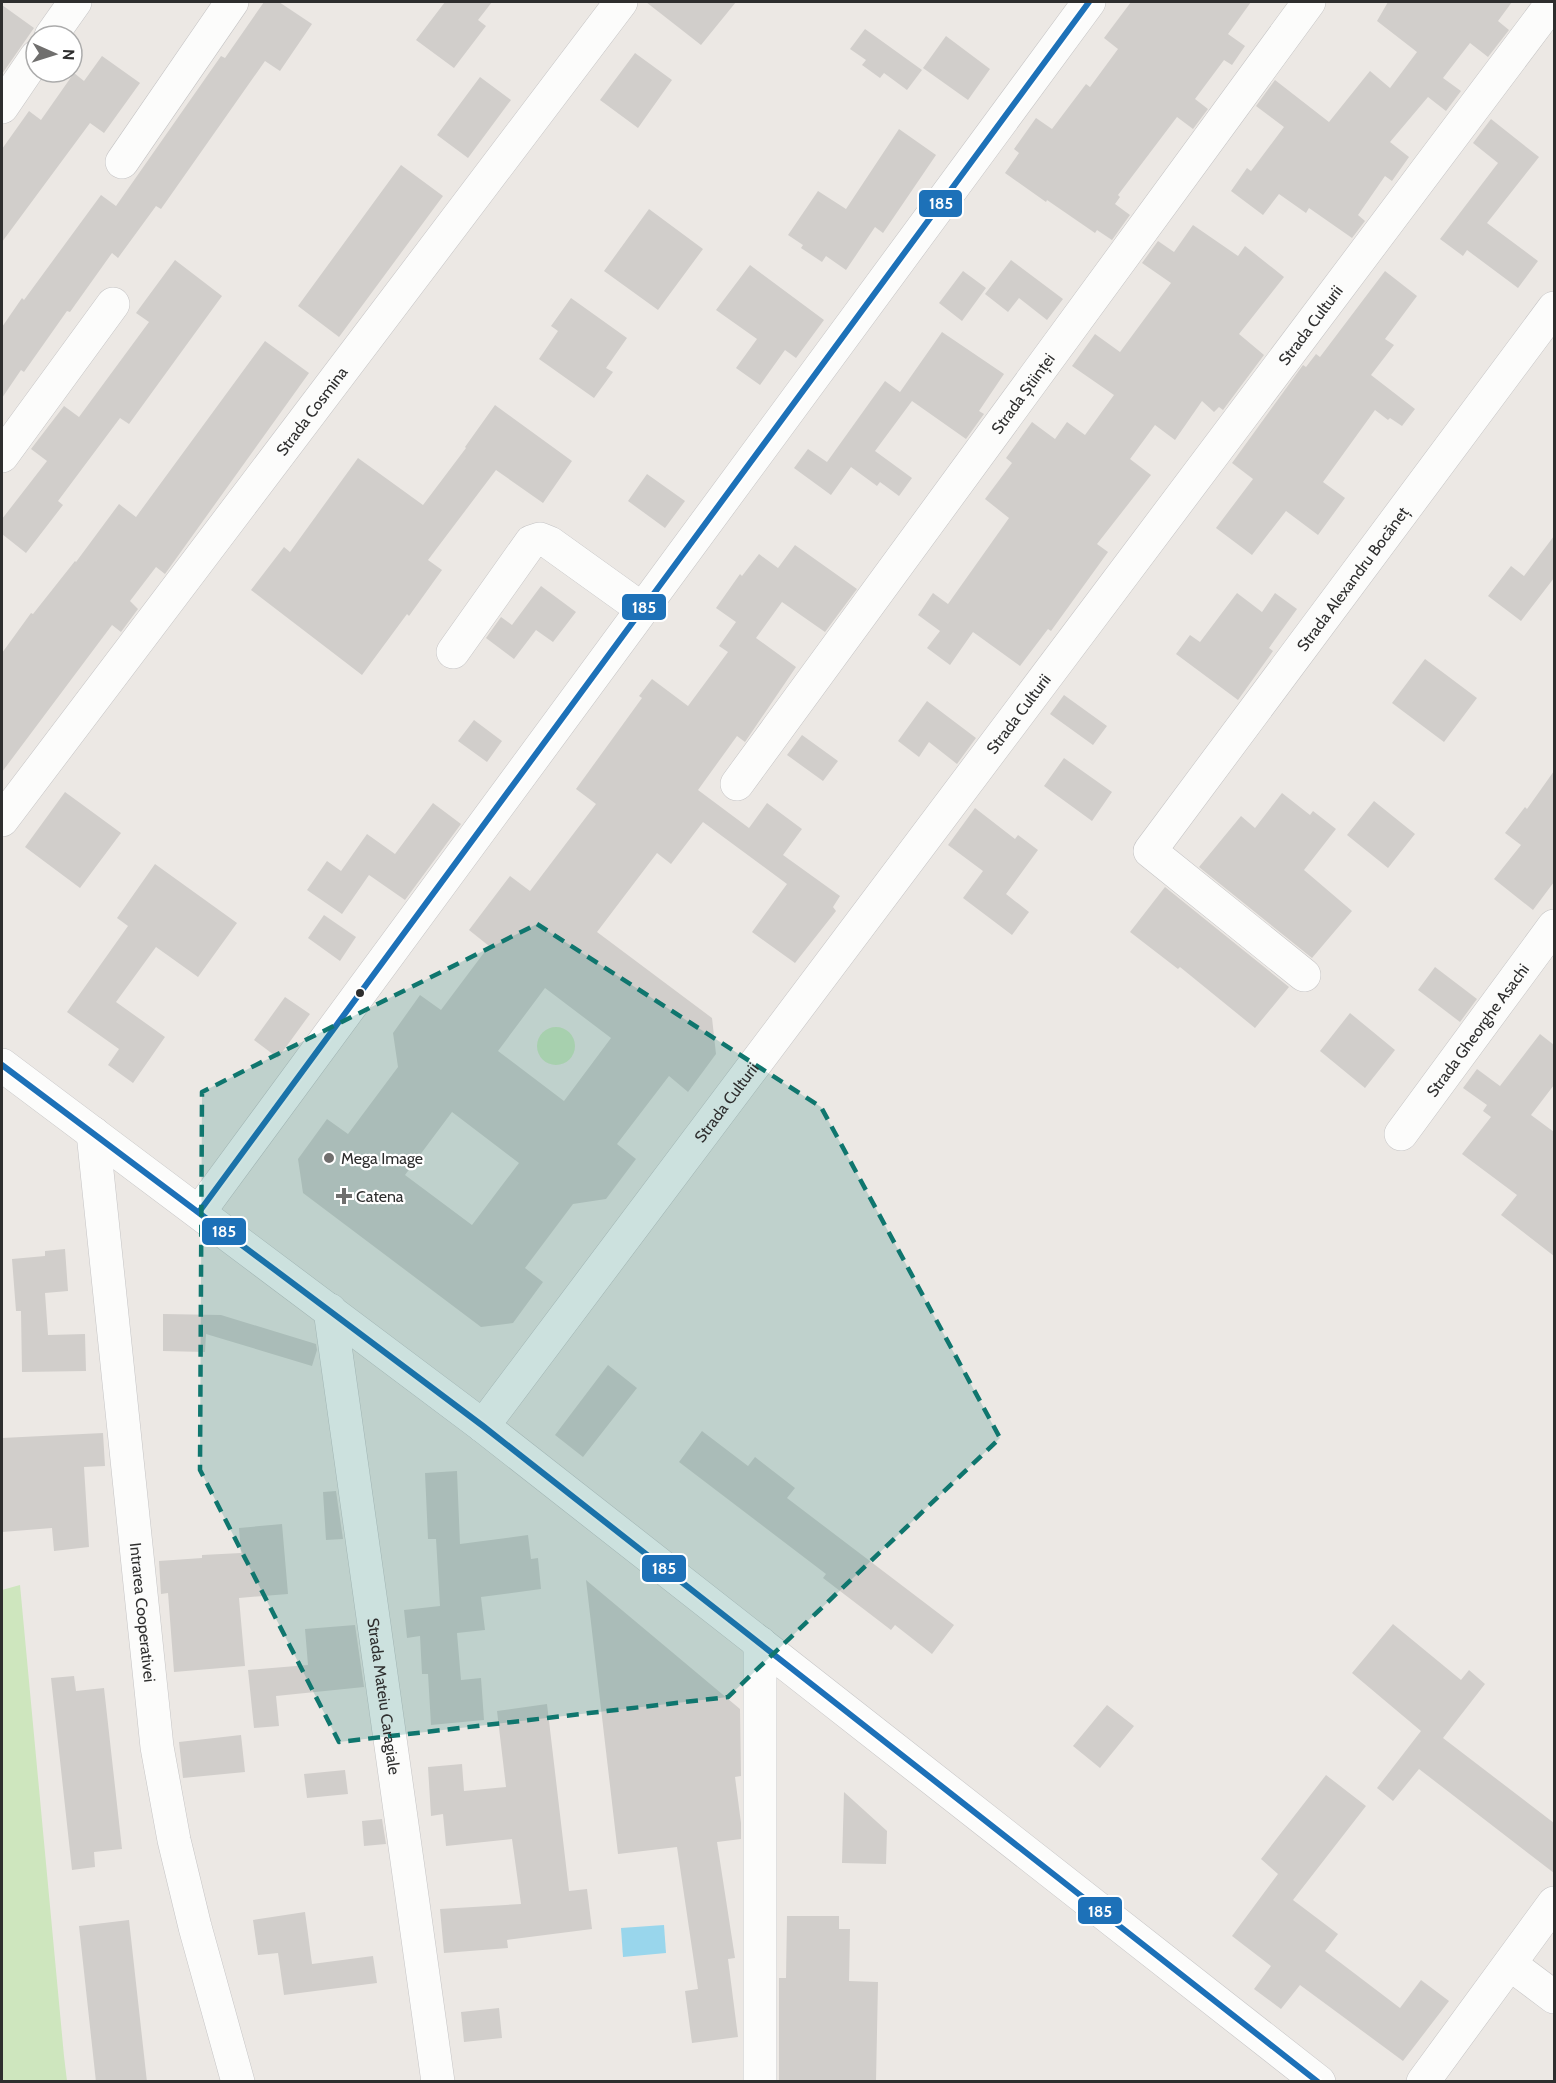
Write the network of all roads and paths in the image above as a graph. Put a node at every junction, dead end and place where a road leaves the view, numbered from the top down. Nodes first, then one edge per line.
1 (75, 2) edge
2 (232, 2) edge
3 (621, 2) edge
4 (1089, 2) edge
5 (1309, 2) edge
6 (1553, 2) edge
7 (59, 24) edge
8 (24, 75) edge
9 (2, 107) edge
10 (122, 162) dead end
11 (113, 304) dead end
12 (1554, 308) edge
13 (2, 456) edge
14 (642, 609) junction
15 (453, 652) dead end
16 (737, 784) dead end
17 (2, 820) edge
18 (1554, 926) edge
19 (1304, 975) dead end
20 (2, 1065) edge
21 (93, 1133) junction
22 (1401, 1134) dead end
23 (199, 1212) junction
24 (330, 1310) junction
25 (483, 1426) junction
26 (760, 1644) junction
27 (1554, 1903) edge
28 (1510, 1964) junction
29 (1554, 1997) edge
30 (238, 2082) edge
31 (438, 2082) edge
32 (760, 2082) edge
33 (1319, 2082) edge
34 (1423, 2082) edge

1 - 7 street
2 - 10 street
3 - 17 street, Strada Cosmina
4 - 14 street
5 - 16 street, Strada Științei
6 - 25 street, Strada Culturii
8 - 9 street
11 - 13 street
12 - 19 street, Strada Alexandru Bocăneț
14 - 15 street
14 - 23 street
18 - 22 street, Strada Gheorghe Asachi
20 - 21 street
21 - 23 street
21 - 30 street, Intrarea Cooperativei
23 - 24 street
24 - 25 street
24 - 31 street, Strada Mateiu Caragiale
25 - 26 street
26 - 32 street
26 - 33 street
27 - 28 street
28 - 29 street
28 - 34 street

